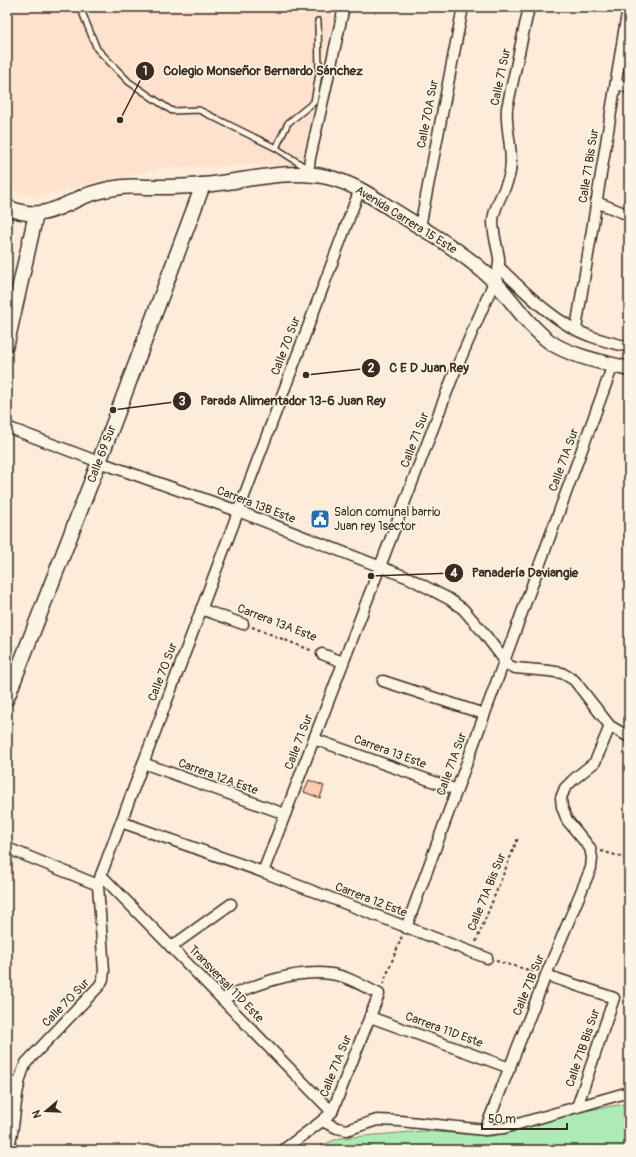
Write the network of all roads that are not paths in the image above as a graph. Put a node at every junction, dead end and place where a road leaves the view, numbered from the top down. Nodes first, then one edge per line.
1 (80, 7) edge
2 (344, 7) edge
3 (462, 7) edge
4 (529, 7) edge
5 (628, 7) edge
6 (318, 21) dead end
7 (616, 83) junction
8 (629, 88) edge
9 (276, 148) junction
10 (309, 172) junction
11 (203, 185) junction
12 (360, 189) junction
13 (596, 202) junction
14 (7, 207) edge
15 (36, 214) junction
16 (629, 215) edge
17 (420, 227) junction
18 (499, 267) junction
19 (494, 282) junction
20 (576, 329) junction
21 (7, 343) edge
22 (629, 347) edge
23 (613, 365) junction
24 (629, 369) edge
25 (7, 427) edge
26 (99, 462) junction
27 (238, 511) junction
28 (380, 567) junction
29 (201, 609) junction
30 (243, 624) road end
31 (322, 654) road end
32 (504, 661) junction
33 (343, 662) junction
34 (383, 681) dead end
35 (7, 698) edge
36 (484, 714) junction
37 (610, 726) junction
38 (629, 737) edge
39 (314, 739) junction
40 (143, 764) junction
41 (457, 790) junction
42 (285, 814) junction
43 (121, 822) junction
44 (7, 848) edge
45 (263, 872) junction
46 (99, 880) junction
47 (231, 904) dead end
48 (406, 928) junction
49 (171, 947) junction
50 (487, 958) road end
51 (546, 976) junction
52 (222, 999) junction
53 (370, 1017) junction
54 (510, 1068) junction
55 (7, 1078) edge
56 (18, 1088) junction
57 (629, 1092) edge
58 (577, 1107) junction
59 (332, 1112) junction
60 (322, 1121) junction
61 (485, 1130) junction
62 (8, 1150) edge
63 (283, 1150) edge

1 - 9 lane
2 - 10 street
3 - 17 street, Calle 70A Sur
4 - 18 street, Calle 71 Sur
5 - 7 street, Calle 71 Bis Sur
6 - 9 lane
7 - 8 street
7 - 13 street, Calle 71 Bis Sur
9 - 10 lane
10 - 11 main road, Avenida Carrera 15 Este
10 - 12 main road, Avenida Carrera 15 Este
11 - 15 main road, Avenida Carrera 15 Este
11 - 26 main road, Calle 69 Sur
12 - 17 main road, Avenida Carrera 15 Este
12 - 27 street, Calle 70 Sur
13 - 16 street
13 - 20 street, Calle 71 Bis Sur
14 - 15 main road, Avenida Carrera 15 Este
15 - 21 main road
17 - 19 main road, Avenida Carrera 15 Este
18 - 19 street, Calle 71 Sur
18 - 20 street
19 - 23 main road, Avenida Carrera 15 Este
19 - 28 street, Calle 71 Sur
20 - 22 street
23 - 24 main road, Avenida Carrera 15 Este
23 - 32 street, Calle 71A Sur
25 - 26 street, Carrera 13B Este
26 - 27 street, Carrera 13B Este
26 - 35 main road, Calle 69 Sur
27 - 28 street, Carrera 13B Este
27 - 29 street, Calle 70 Sur
28 - 32 street, Carrera 13B Este
28 - 33 street, Calle 71 Sur
29 - 30 street, Carrera 13A Este
29 - 40 street, Calle 70 Sur
31 - 33 street, Carrera 13A Este
32 - 36 street, Calle 71A Sur
32 - 37 street
33 - 39 street, Calle 71 Sur
34 - 36 street
36 - 41 street, Calle 71A Sur
37 - 38 street
37 - 51 street, Calle 71B Sur
39 - 41 street, Carrera 13 Este
39 - 42 street, Calle 71 Sur
40 - 42 street, Carrera 12A Este
40 - 43 street, Calle 70 Sur
41 - 48 street, Calle 71A Sur
42 - 45 street, Calle 71 Sur
43 - 45 street, Carrera 12 Este
43 - 46 street, Calle 70 Sur
44 - 46 street
45 - 48 street, Carrera 12 Este
46 - 49 street, Transversal 11D Este
46 - 56 street, Calle 70 Sur
47 - 49 street
48 - 50 street, Carrera 12 Este
49 - 52 street, Transversal 11D Este
51 - 54 street, Calle 71B Sur
51 - 58 street, Calle 71B Bis Sur
52 - 53 street, Calle 71A Sur
52 - 59 street, Transversal 11D Este
53 - 54 street, Carrera 11D Este
53 - 59 street, Calle 71A Sur
54 - 61 street, Calle 71B Sur
55 - 56 street
56 - 62 street, Calle 70 Sur
57 - 58 street
58 - 61 street
59 - 60 street, Calle 71A Sur
60 - 61 street
60 - 63 street, Calle 71A Sur

